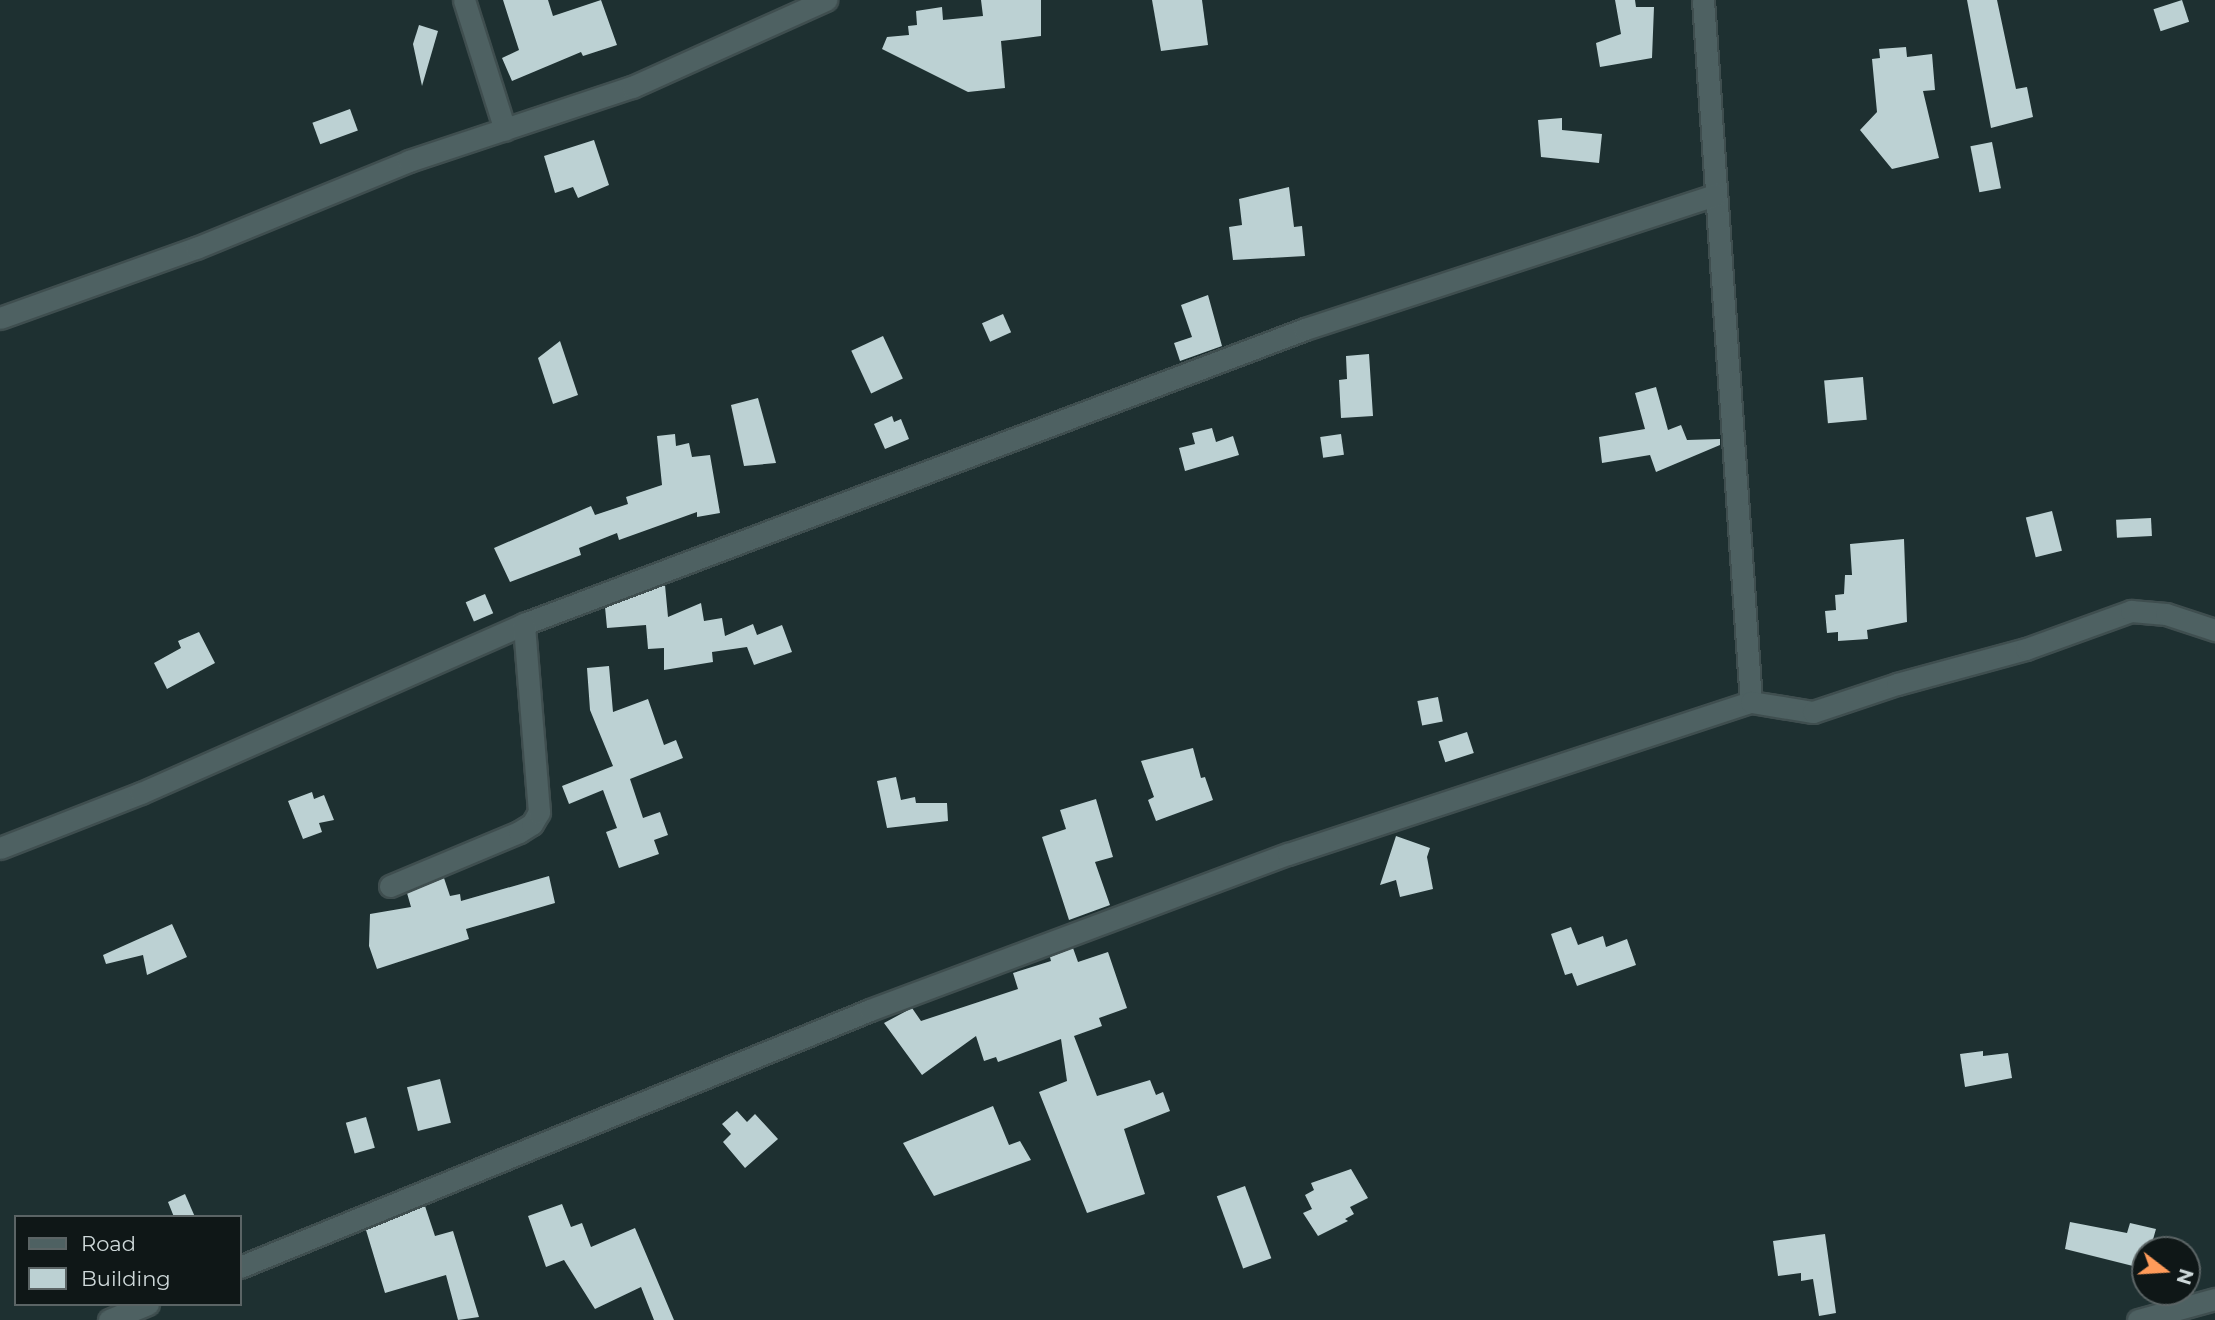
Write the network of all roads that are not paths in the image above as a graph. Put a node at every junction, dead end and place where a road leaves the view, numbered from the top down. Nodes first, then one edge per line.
1 (464, 0) edge
2 (826, 0) edge
3 (1703, 0) edge
4 (505, 130) junction
5 (1716, 195) junction
6 (0, 318) edge
7 (524, 624) junction
8 (2215, 630) edge
9 (1751, 702) junction
10 (0, 848) edge
11 (390, 886) dead end
12 (242, 1267) edge
13 (2215, 1298) edge
14 (143, 1306) edge
15 (108, 1320) edge
16 (2138, 1320) edge

1 - 4 street
2 - 4 street
3 - 5 street
4 - 6 street
5 - 7 street
5 - 9 street
7 - 10 street
7 - 11 street
8 - 9 street
9 - 12 street
13 - 16 street
14 - 15 street

